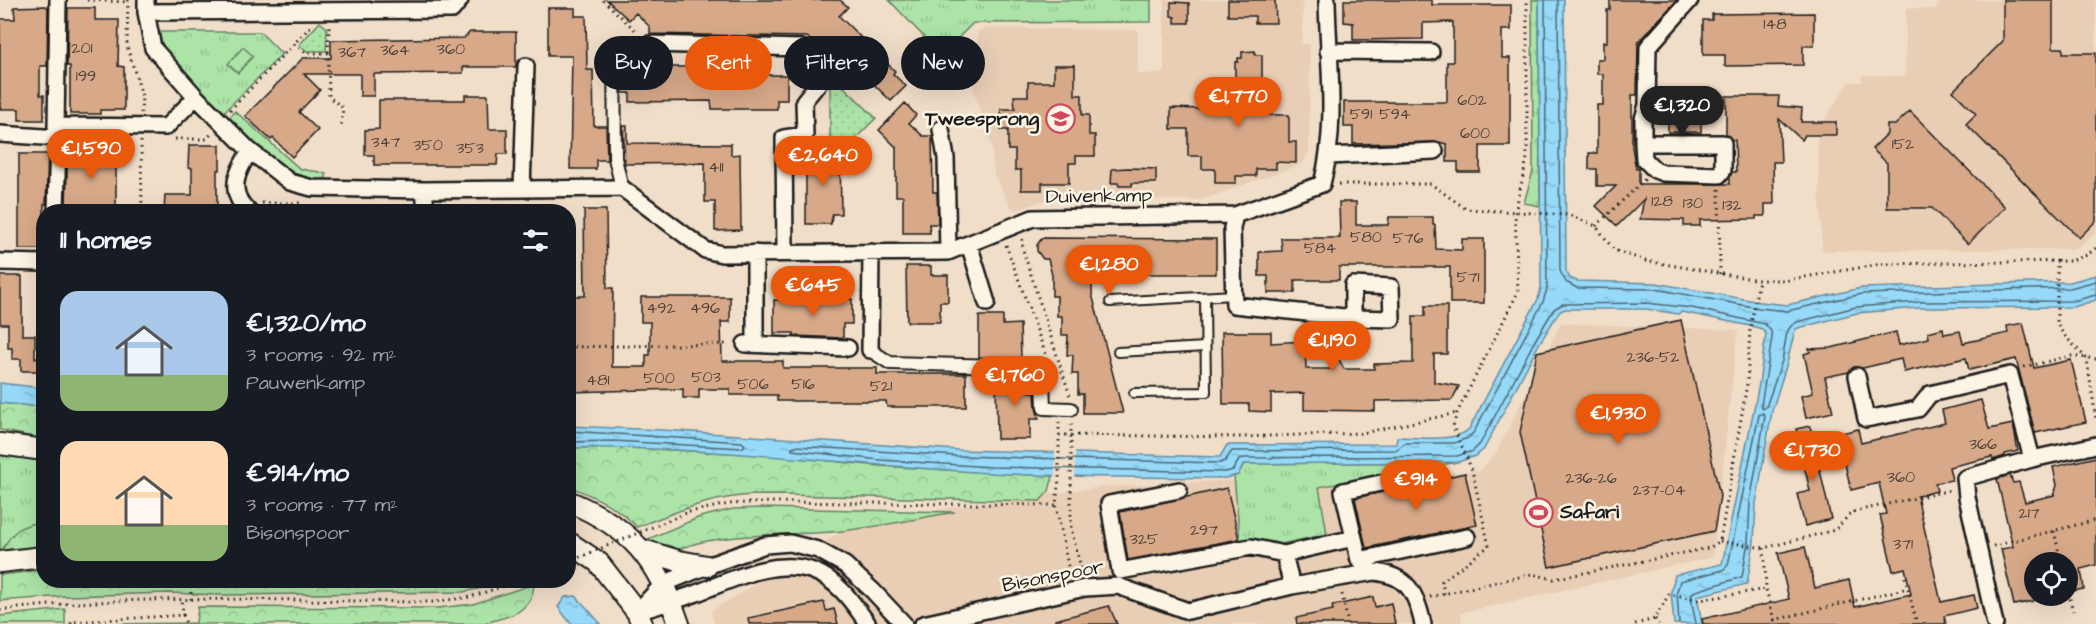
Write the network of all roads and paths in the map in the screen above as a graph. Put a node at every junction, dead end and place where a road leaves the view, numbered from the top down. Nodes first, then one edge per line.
1 (58, 0) edge
2 (87, 0) edge
3 (460, 0) edge
4 (603, 0) edge
5 (1327, 0) edge
6 (1527, 0) edge
7 (1690, 0) edge
8 (128, 1) edge
9 (146, 6) edge
10 (339, 10) junction
11 (314, 22) dead end
12 (641, 36) edge
13 (294, 44) junction
14 (673, 45) edge
15 (1328, 51) junction
16 (1431, 52) dead end
17 (328, 53) junction
18 (526, 66) dead end
19 (614, 90) edge
20 (196, 98) junction
21 (221, 121) junction
22 (341, 126) dead end
23 (941, 129) dead end
24 (57, 132) junction
25 (0, 134) edge
26 (144, 135) junction
27 (168, 139) dead end
28 (1643, 143) junction
29 (250, 151) junction
30 (1435, 151) dead end
31 (1329, 156) junction
32 (1654, 170) junction
33 (1719, 175) junction
34 (1322, 184) junction
35 (622, 188) junction
36 (522, 189) junction
37 (425, 190) junction
38 (56, 204) edge
39 (142, 204) edge
40 (241, 204) edge
41 (424, 204) edge
42 (1515, 213) junction
43 (1235, 215) junction
44 (1019, 223) junction
45 (1596, 226) junction
46 (1000, 231) junction
47 (969, 244) junction
48 (2096, 248) edge
49 (785, 252) junction
50 (871, 252) junction
51 (948, 252) junction
52 (755, 253) junction
53 (2057, 260) junction
54 (0, 262) edge
55 (36, 263) edge
56 (1720, 274) junction
57 (1759, 280) junction
58 (1234, 295) junction
59 (1204, 297) junction
60 (1110, 302) dead end
61 (987, 303) dead end
62 (1353, 318) dead end
63 (750, 344) junction
64 (576, 347) edge
65 (1205, 347) junction
66 (848, 348) dead end
67 (870, 350) joint
68 (1118, 352) dead end
69 (2087, 359) junction
70 (2096, 359) edge
71 (1049, 365) dead end
72 (2010, 375) junction
73 (1857, 376) dead end
74 (1134, 393) dead end
75 (1065, 409) junction
76 (1457, 413) junction
77 (2096, 419) edge
78 (1059, 435) junction
79 (1071, 435) junction
80 (0, 444) edge
81 (2096, 445) edge
82 (36, 449) edge
83 (2032, 459) junction
84 (1467, 460) dead end
85 (1414, 476) dead end
86 (1967, 487) junction
87 (1179, 490) dead end
88 (576, 505) edge
89 (1056, 505) junction
90 (2096, 520) edge
91 (2054, 531) junction
92 (1467, 537) dead end
93 (1353, 538) junction
94 (1720, 541) junction
95 (576, 547) edge
96 (1764, 548) junction
97 (1978, 549) junction
98 (643, 550) junction
99 (2059, 552) edge
100 (1284, 554) junction
101 (36, 558) edge
102 (576, 559) edge
103 (0, 562) edge
104 (707, 566) junction
105 (1905, 576) dead end
106 (1340, 577) junction
107 (663, 584) junction
108 (1292, 586) junction
109 (191, 588) edge
110 (503, 588) edge
111 (1908, 588) junction
112 (1079, 589) junction
113 (1766, 589) junction
114 (1444, 594) dead end
115 (182, 599) junction
116 (191, 600) junction
117 (671, 602) junction
118 (2072, 606) edge
119 (0, 610) edge
120 (2073, 611) dead end
121 (183, 615) junction
122 (640, 618) edge
123 (1655, 619) junction
124 (1775, 622) edge
125 (71, 624) edge
126 (186, 624) edge
127 (678, 624) edge
128 (868, 624) edge
129 (904, 624) edge
130 (923, 624) edge
131 (1348, 624) edge
132 (1423, 624) edge
133 (1635, 624) edge
134 (1659, 624) edge
135 (1917, 624) edge
136 (1995, 624) edge

1 - 24 street
2 - 8 path
3 - 10 street
4 - 12 path
5 - 15 street
6 - 42 path
7 - 28 street
8 - 26 path
9 - 10 street
9 - 20 street
10 - 17 path
11 - 13 path
13 - 17 path
13 - 21 path
14 - 49 street
15 - 16 street
15 - 31 street
17 - 22 path
18 - 36 street
19 - 35 street
20 - 21 street
20 - 26 street
21 - 27 path
21 - 29 street
23 - 51 street
24 - 25 street
24 - 26 street
24 - 38 street
26 - 39 path
28 - 32 street
28 - 33 street
29 - 37 street
29 - 40 street
30 - 31 street
31 - 34 street
32 - 33 street
32 - 45 path
33 - 56 path
34 - 42 path
34 - 43 street, Duivenkamp
35 - 36 street
35 - 52 street, Duivenkamp
36 - 37 street
37 - 41 street
42 - 45 path
42 - 76 path
43 - 44 street, Duivenkamp
43 - 58 street
44 - 46 street, Duivenkamp
44 - 75 path
45 - 56 path
46 - 47 street, Duivenkamp
46 - 71 path
47 - 51 street, Duivenkamp
47 - 61 street
48 - 53 path
49 - 50 street, Duivenkamp
49 - 52 street, Duivenkamp
50 - 51 street, Duivenkamp
50 - 67 street
52 - 63 street
53 - 57 path
53 - 69 path
54 - 55 street
56 - 57 path
57 - 94 path
58 - 59 lane
58 - 62 street
59 - 60 lane
59 - 65 lane
63 - 64 path
63 - 66 street
65 - 68 lane
65 - 74 lane
67 - 75 street
69 - 70 path
69 - 72 path
69 - 77 path
72 - 73 street
72 - 83 street
75 - 78 path
75 - 79 path
76 - 79 path
76 - 84 path
78 - 79 path
78 - 89 path
79 - 112 path
80 - 82 street
81 - 83 street
83 - 86 street
85 - 93 street
86 - 96 path
86 - 97 street
87 - 100 street, Bisonspoor
88 - 98 street
89 - 102 path, bridge
89 - 112 path
90 - 91 path
91 - 97 path
91 - 99 path
92 - 93 street
93 - 100 street, Bisonspoor
94 - 96 path
94 - 114 path
95 - 122 street
96 - 113 path
97 - 136 street
98 - 104 street
98 - 107 street
100 - 108 street
101 - 103 street
104 - 107 street
104 - 129 street
105 - 111 path
106 - 108 street, Bisonspoor
106 - 131 path
106 - 132 street, Bisonspoor
107 - 117 street
107 - 122 street
108 - 112 street, Bisonspoor
109 - 116 path
110 - 116 path
111 - 124 path
111 - 135 path
112 - 130 street, Bisonspoor
113 - 123 path
113 - 124 path
115 - 116 path
115 - 119 path
115 - 121 path
117 - 122 street
117 - 127 street
117 - 128 street
118 - 120 path
121 - 125 path
121 - 126 path
123 - 133 path
123 - 134 path

